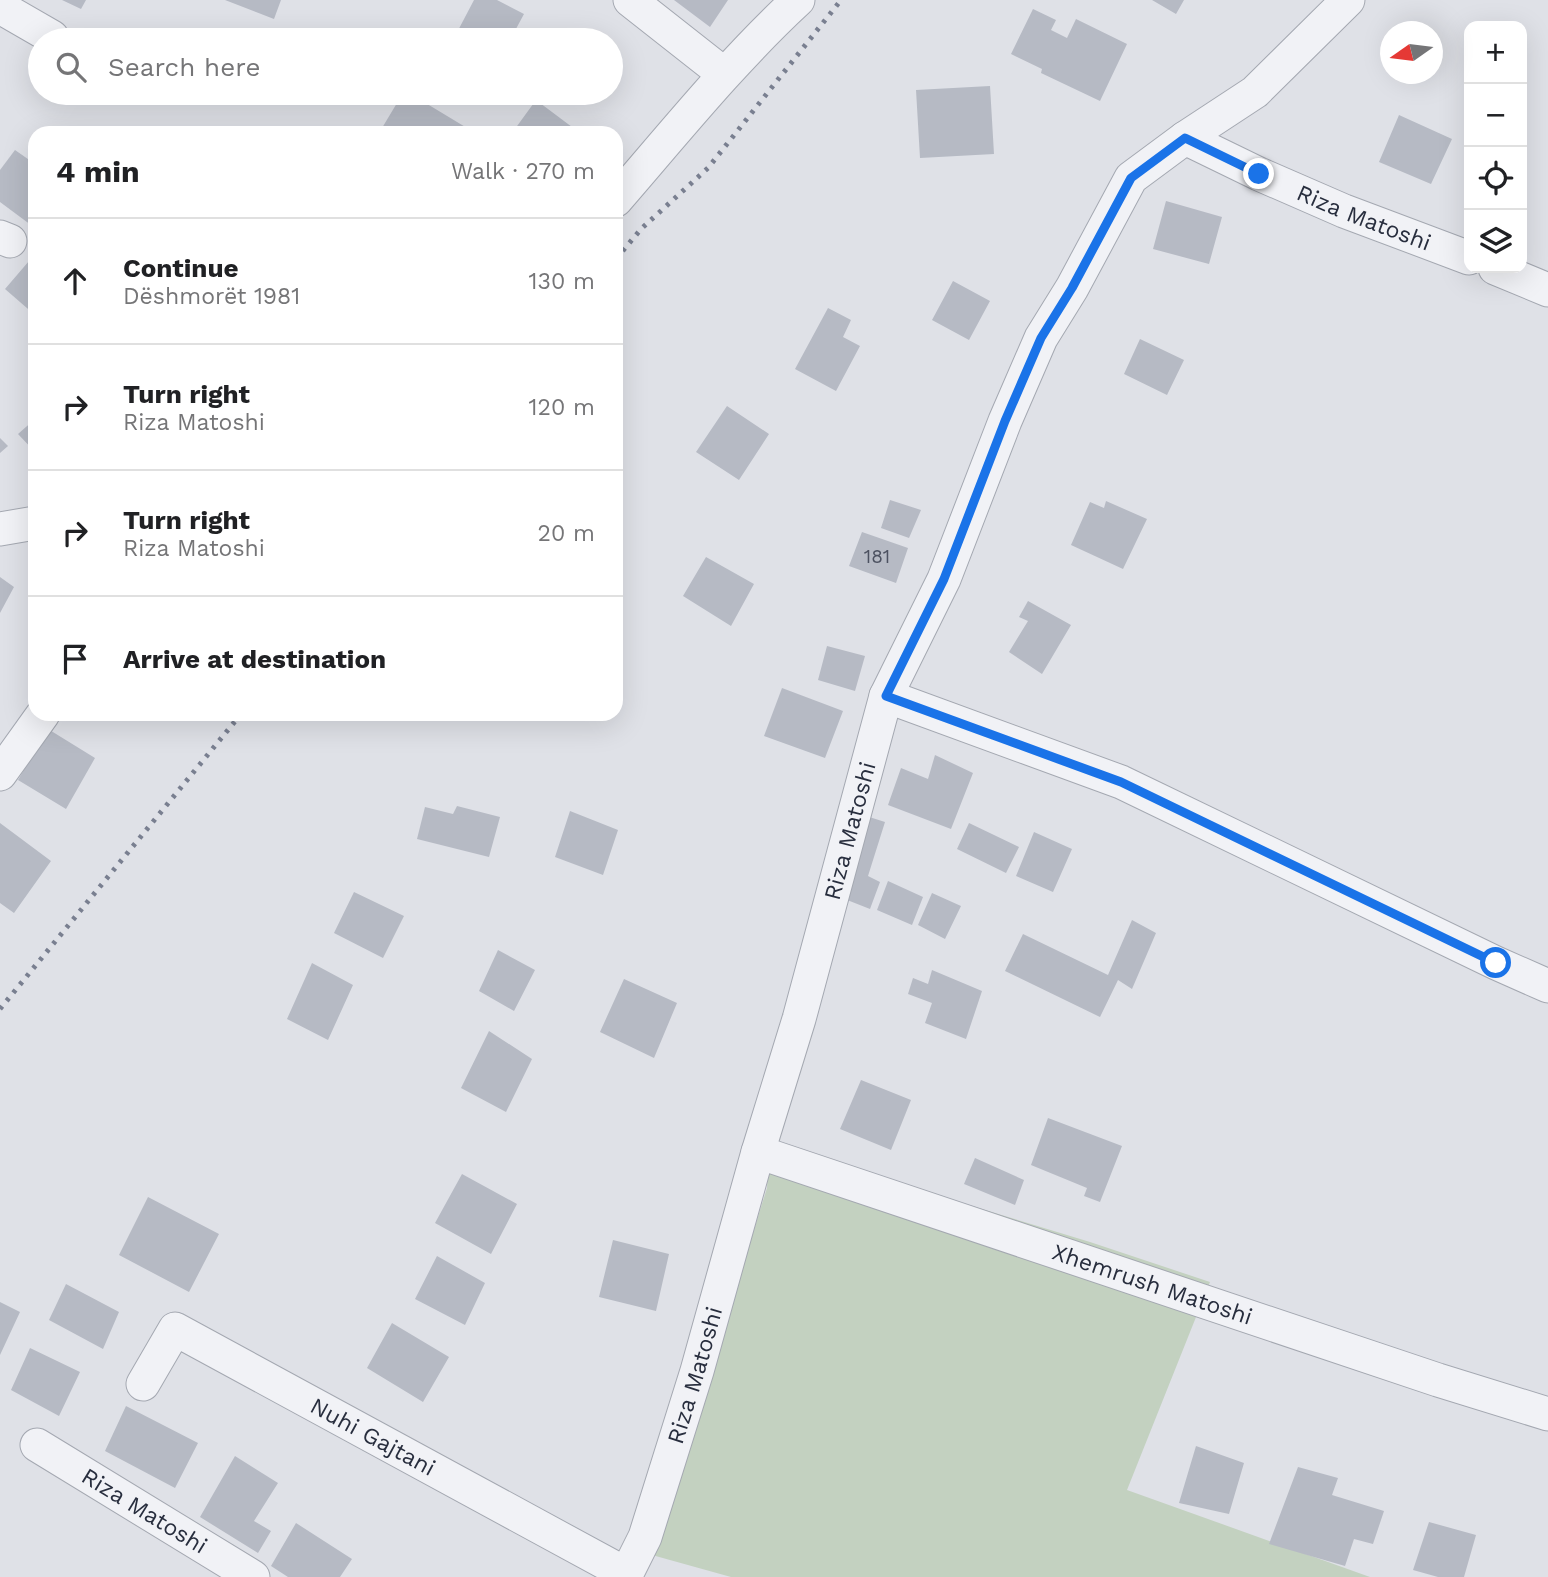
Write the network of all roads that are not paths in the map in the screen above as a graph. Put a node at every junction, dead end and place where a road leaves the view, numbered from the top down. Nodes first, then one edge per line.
1 (630, 0) edge
2 (798, 0) edge
3 (1348, 0) edge
4 (0, 7) edge
5 (36, 28) edge
6 (724, 74) junction
7 (1185, 138) junction
8 (623, 192) edge
9 (1464, 256) edge
10 (1507, 273) edge
11 (1548, 290) edge
12 (28, 524) edge
13 (0, 529) edge
14 (886, 696) junction
15 (38, 721) edge
16 (0, 774) edge
17 (1548, 986) edge
18 (758, 1152) junction
19 (143, 1384) dead end
20 (1548, 1413) edge
21 (37, 1444) dead end
22 (626, 1576) edge
23 (253, 1577) edge

1 - 6 street
2 - 6 street
3 - 7 street, Riza Matoshi
4 - 5 street
6 - 8 street
7 - 9 street, Riza Matoshi
7 - 14 street, Riza Matoshi
10 - 11 street
12 - 13 street
14 - 17 street
14 - 18 street, Riza Matoshi
15 - 16 street
18 - 20 street, Xhemrush Matoshi
18 - 22 street, Riza Matoshi
19 - 22 street, Nuhi Gajtani
21 - 23 street, Riza Matoshi

